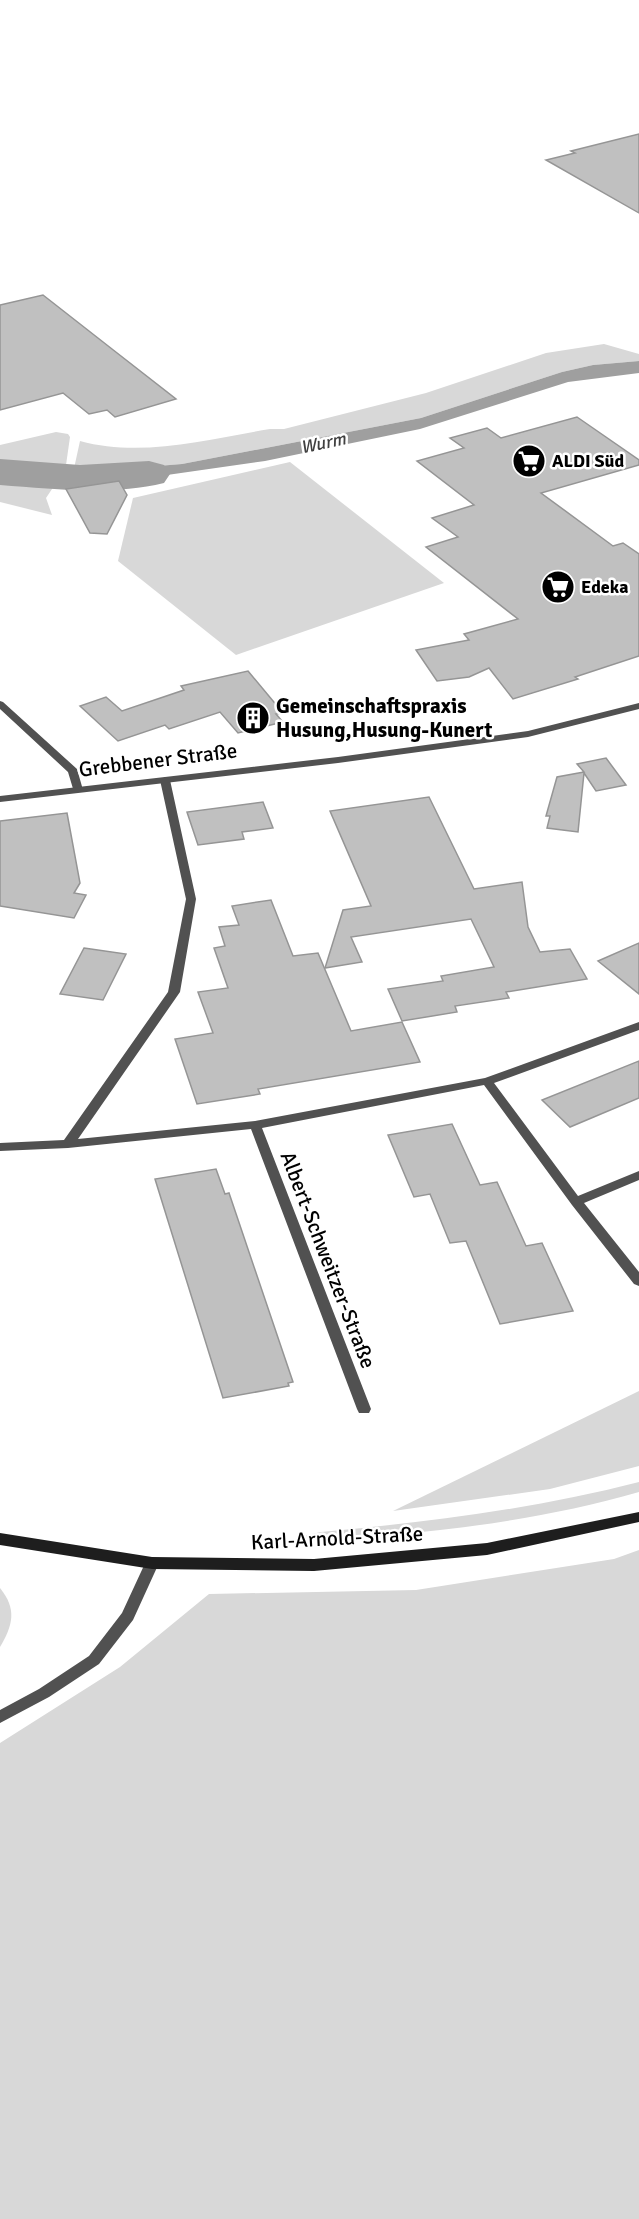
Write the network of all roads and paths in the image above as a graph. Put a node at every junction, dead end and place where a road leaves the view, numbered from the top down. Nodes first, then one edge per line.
1 (0, 704) edge
2 (639, 706) edge
3 (165, 780) junction
4 (78, 790) junction
5 (0, 799) edge
6 (639, 1026) edge
7 (487, 1081) junction
8 (255, 1125) junction
9 (68, 1144) junction
10 (0, 1147) edge
11 (639, 1175) edge
12 (576, 1202) junction
13 (639, 1281) edge
14 (364, 1409) dead end
15 (639, 1516) edge
16 (0, 1539) edge
17 (152, 1563) junction
18 (0, 1717) edge

1 - 4 street
2 - 3 street, Grebbener Straße
3 - 4 street, Grebbener Straße
3 - 9 street
4 - 5 street, Grebbener Straße
6 - 7 street, Albert-Schweitzer-Straße
7 - 8 street, Albert-Schweitzer-Straße
7 - 12 street
8 - 9 street, Albert-Schweitzer-Straße
8 - 14 street, Albert-Schweitzer-Straße
9 - 10 street, Albert-Schweitzer-Straße
11 - 12 street
12 - 13 street
15 - 17 main road, Karl-Arnold-Straße
16 - 17 main road, Karl-Arnold-Straße
17 - 18 street

